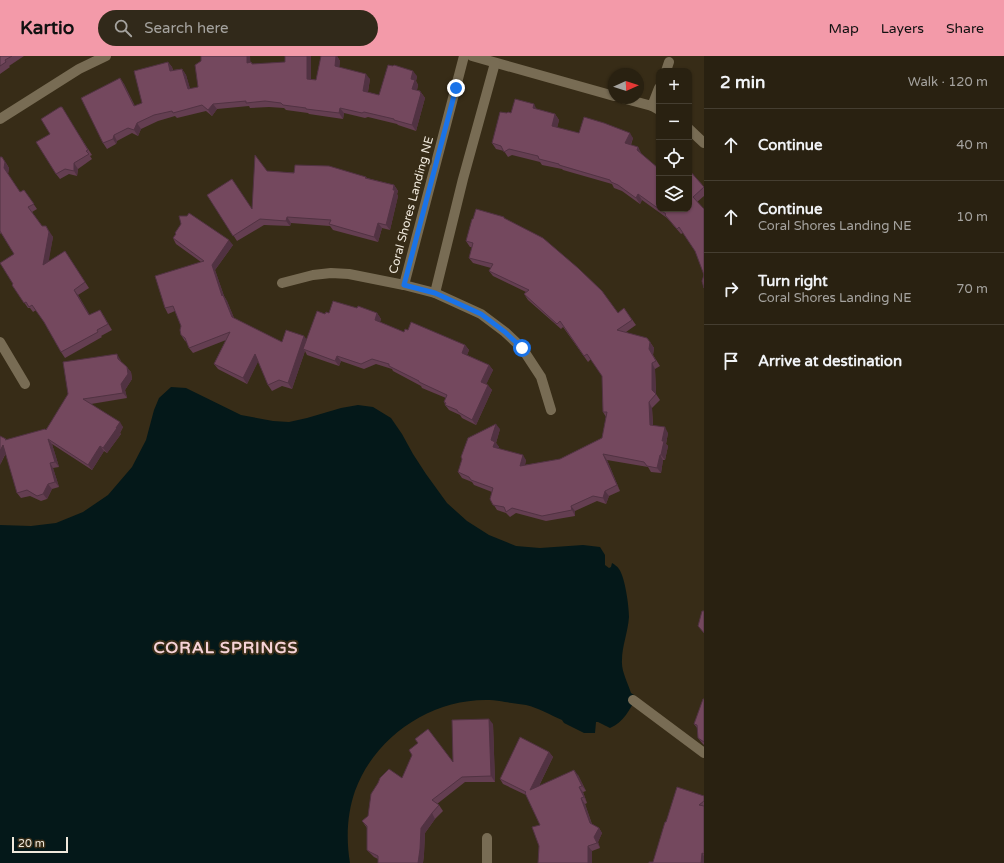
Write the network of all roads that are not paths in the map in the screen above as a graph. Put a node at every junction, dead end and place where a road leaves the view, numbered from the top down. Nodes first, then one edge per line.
1 (106, 56) edge
2 (464, 56) edge
3 (472, 56) edge
4 (495, 62) junction
5 (608, 94) edge
6 (642, 104) edge
7 (655, 108) edge
8 (0, 119) edge
9 (692, 132) edge
10 (704, 143) edge
11 (282, 283) dead end
12 (404, 285) junction
13 (435, 293) junction
14 (0, 342) edge
15 (25, 384) dead end
16 (551, 410) dead end
17 (633, 700) dead end
18 (704, 753) edge
19 (487, 838) dead end
20 (487, 863) edge

1 - 8 street
2 - 12 street, Coral Shores Landing NE
3 - 4 street
4 - 5 street
4 - 13 street
6 - 7 street
9 - 10 street
11 - 12 street
12 - 13 street, Coral Shores Landing NE
13 - 16 street, Coral Shores Landing NE
14 - 15 street
17 - 18 street
19 - 20 street

